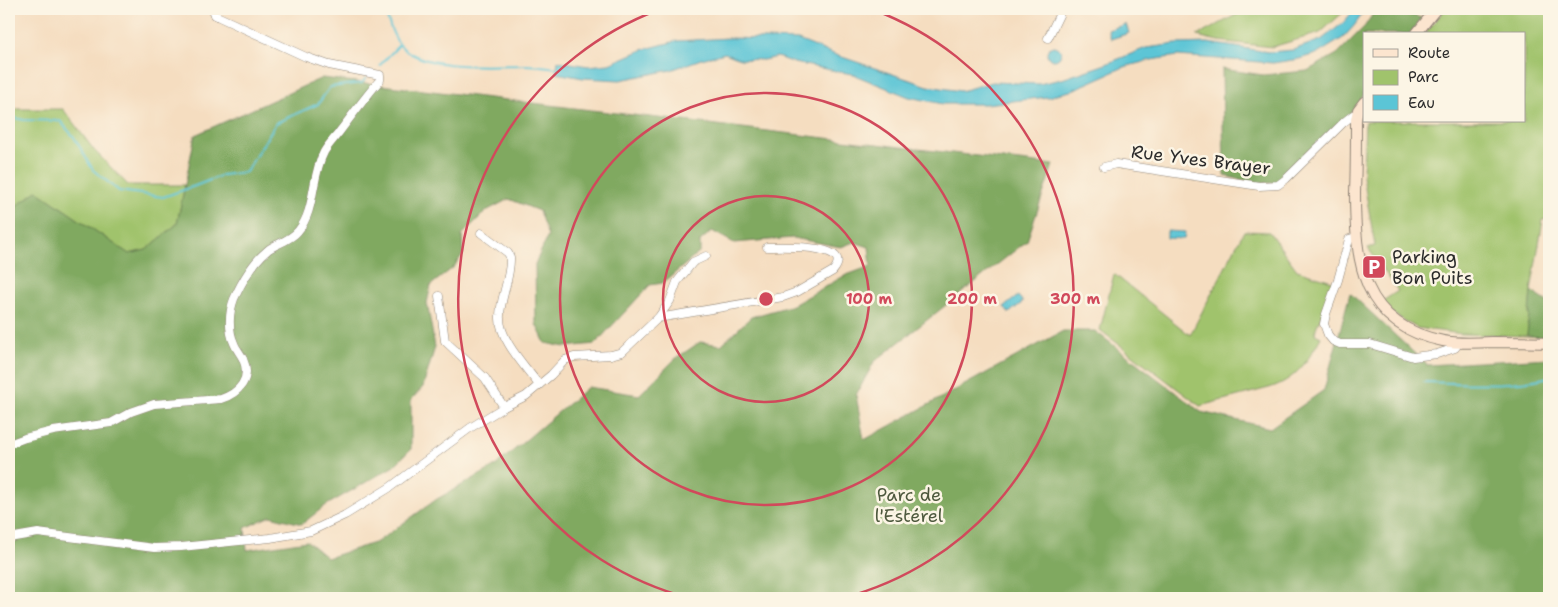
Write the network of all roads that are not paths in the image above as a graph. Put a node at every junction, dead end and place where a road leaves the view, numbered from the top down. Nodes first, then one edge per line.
1 (213, 9) edge
2 (1062, 9) edge
3 (1436, 9) edge
4 (1418, 32) edge
5 (1048, 38) dead end
6 (1363, 104) edge
7 (1357, 114) junction
8 (1104, 167) dead end
9 (1260, 186) junction
10 (1255, 194) dead end
11 (481, 233) dead end
12 (1356, 237) junction
13 (767, 247) dead end
14 (706, 256) dead end
15 (439, 296) dead end
16 (658, 318) junction
17 (1459, 343) junction
18 (1549, 343) edge
19 (539, 385) junction
20 (504, 407) junction
21 (9, 444) edge
22 (9, 538) edge

1 - 21 street
2 - 5 street
3 - 4 main road
6 - 7 main road
7 - 9 street, Rue Yves Brayer
7 - 12 main road
8 - 9 street, Rue Yves Brayer
9 - 10 street
11 - 19 street
12 - 17 main road
12 - 17 street
13 - 16 street
14 - 16 street
15 - 20 street
16 - 19 street
17 - 18 main road
19 - 20 street
20 - 22 street

